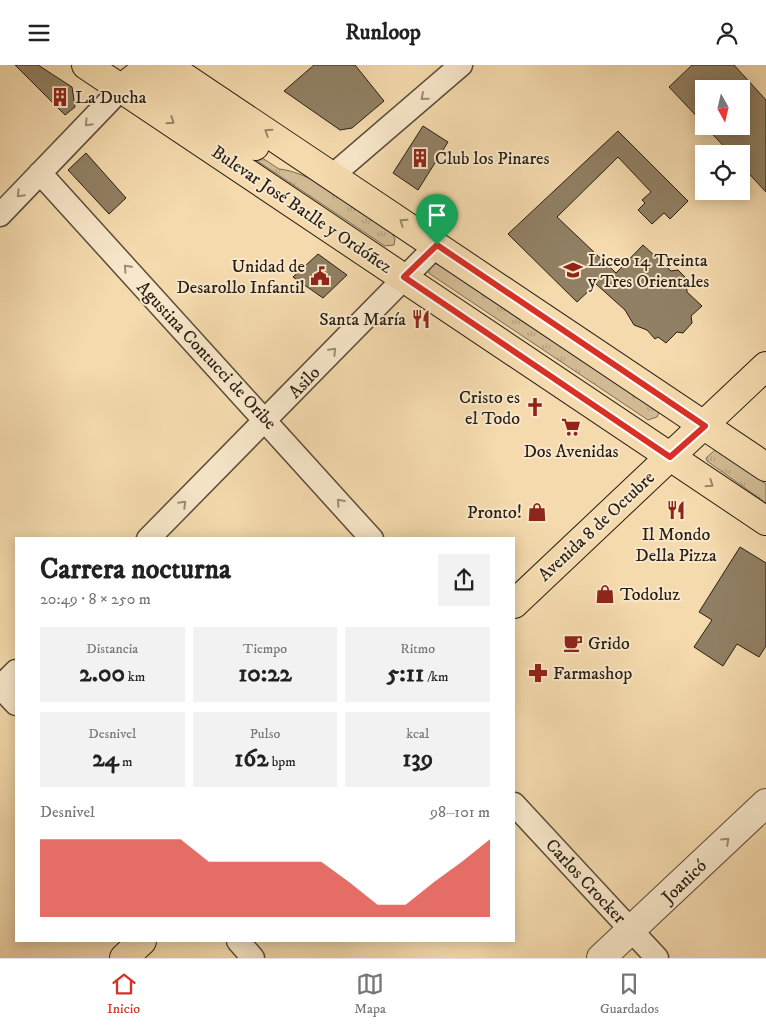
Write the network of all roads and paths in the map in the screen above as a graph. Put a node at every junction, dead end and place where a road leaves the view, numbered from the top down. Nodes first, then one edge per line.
1 (86, 65) edge
2 (166, 65) edge
3 (461, 65) edge
4 (122, 89) junction
5 (325, 170) junction
6 (40, 173) junction
7 (0, 215) edge
8 (437, 245) junction
9 (404, 277) junction
10 (766, 366) edge
11 (267, 420) junction
12 (705, 426) junction
13 (670, 457) junction
14 (766, 467) edge
15 (766, 521) edge
16 (150, 537) edge
17 (370, 537) edge
18 (515, 603) edge
19 (15, 672) edge
20 (0, 687) edge
21 (15, 703) edge
22 (766, 803) edge
23 (515, 805) edge
24 (632, 930) junction
25 (141, 942) edge
26 (239, 942) edge
27 (124, 958) edge
28 (252, 958) edge
29 (601, 958) edge
30 (657, 958) edge

1 - 4 main road, Bulevar José Batlle y Ordóñez
5 -> 2 main road
3 -> 5 street
4 - 5 main road
4 -> 6 street
4 -> 9 main road, Bulevar José Batlle y Ordóñez
8 -> 5 main road
6 -> 7 street
11 -> 6 street, Agustina Contucci de Oribe
8 - 9 street, Asilo
8 - 12 main road
11 -> 9 street, Asilo
9 - 13 main road, Bulevar José Batlle y Ordóñez
10 - 12 main road, Avenida 8 de Octubre
16 -> 11 street, Asilo
17 -> 11 street, Agustina Contucci de Oribe
12 - 13 main road, Avenida 8 de Octubre
12 - 14 main road
13 -> 15 main road, Bulevar José Batlle y Ordóñez
13 - 18 main road, Avenida 8 de Octubre
19 - 20 street
20 - 21 street
24 -> 22 street, Joanicó
23 - 24 street, Carlos Crocker
24 - 29 street, Joanicó
24 - 30 street, Carlos Crocker
25 - 27 main road
26 - 28 street

